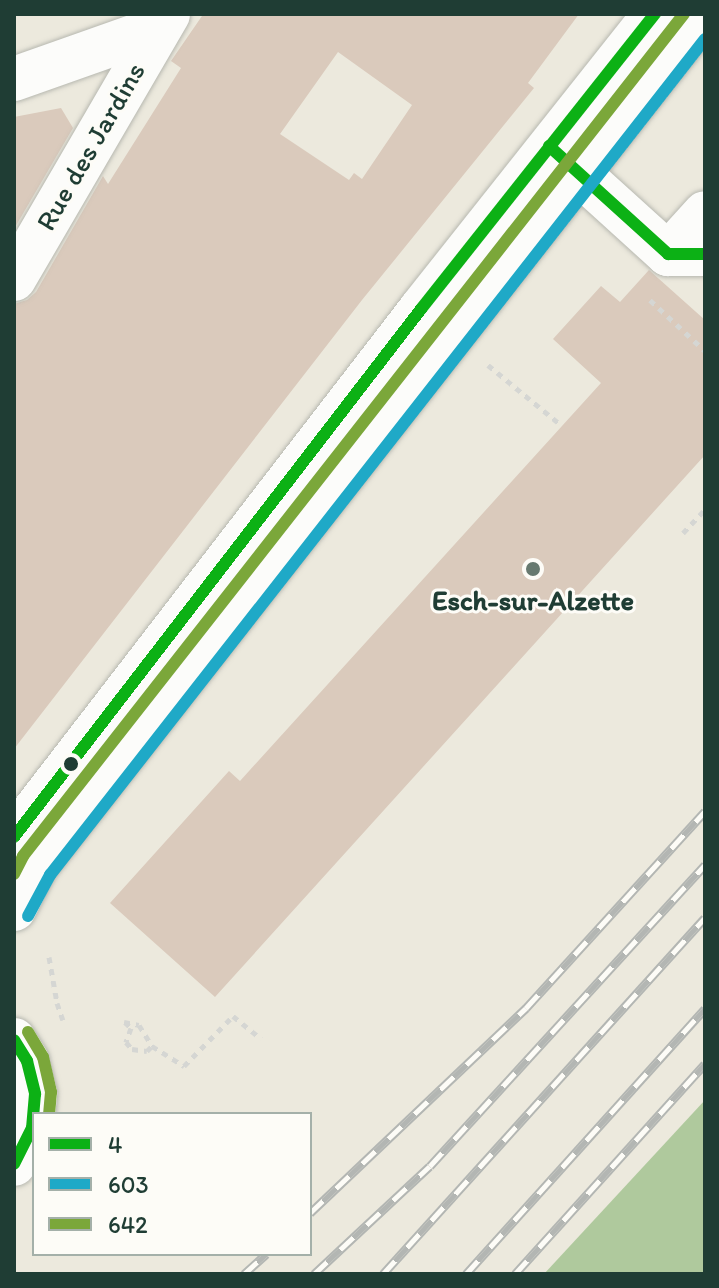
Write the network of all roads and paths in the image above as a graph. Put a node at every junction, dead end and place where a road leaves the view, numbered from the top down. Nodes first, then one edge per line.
1 (655, 14) edge
2 (704, 14) edge
3 (163, 21) edge
4 (14, 79) edge
5 (563, 158) junction
6 (705, 213) edge
7 (686, 254) edge
8 (14, 279) edge
9 (454, 337) junction
10 (561, 425) dead end
11 (705, 509) edge
12 (683, 533) dead end
13 (14, 837) edge
14 (14, 909) edge
15 (261, 1039) dead end
16 (14, 1040) edge
17 (152, 1046) junction
18 (33, 1112) edge
19 (32, 1128) edge
20 (14, 1164) edge

1 - 5 main road
2 - 5 main road
3 - 4 main road
3 - 8 main road, Rue des Jardins
5 - 7 main road
5 - 9 main road
5 - 13 main road
6 - 7 main road
9 - 10 path
9 - 14 main road
11 - 12 path
15 - 17 path
16 - 18 main road
17 - 17 path
19 - 20 main road

